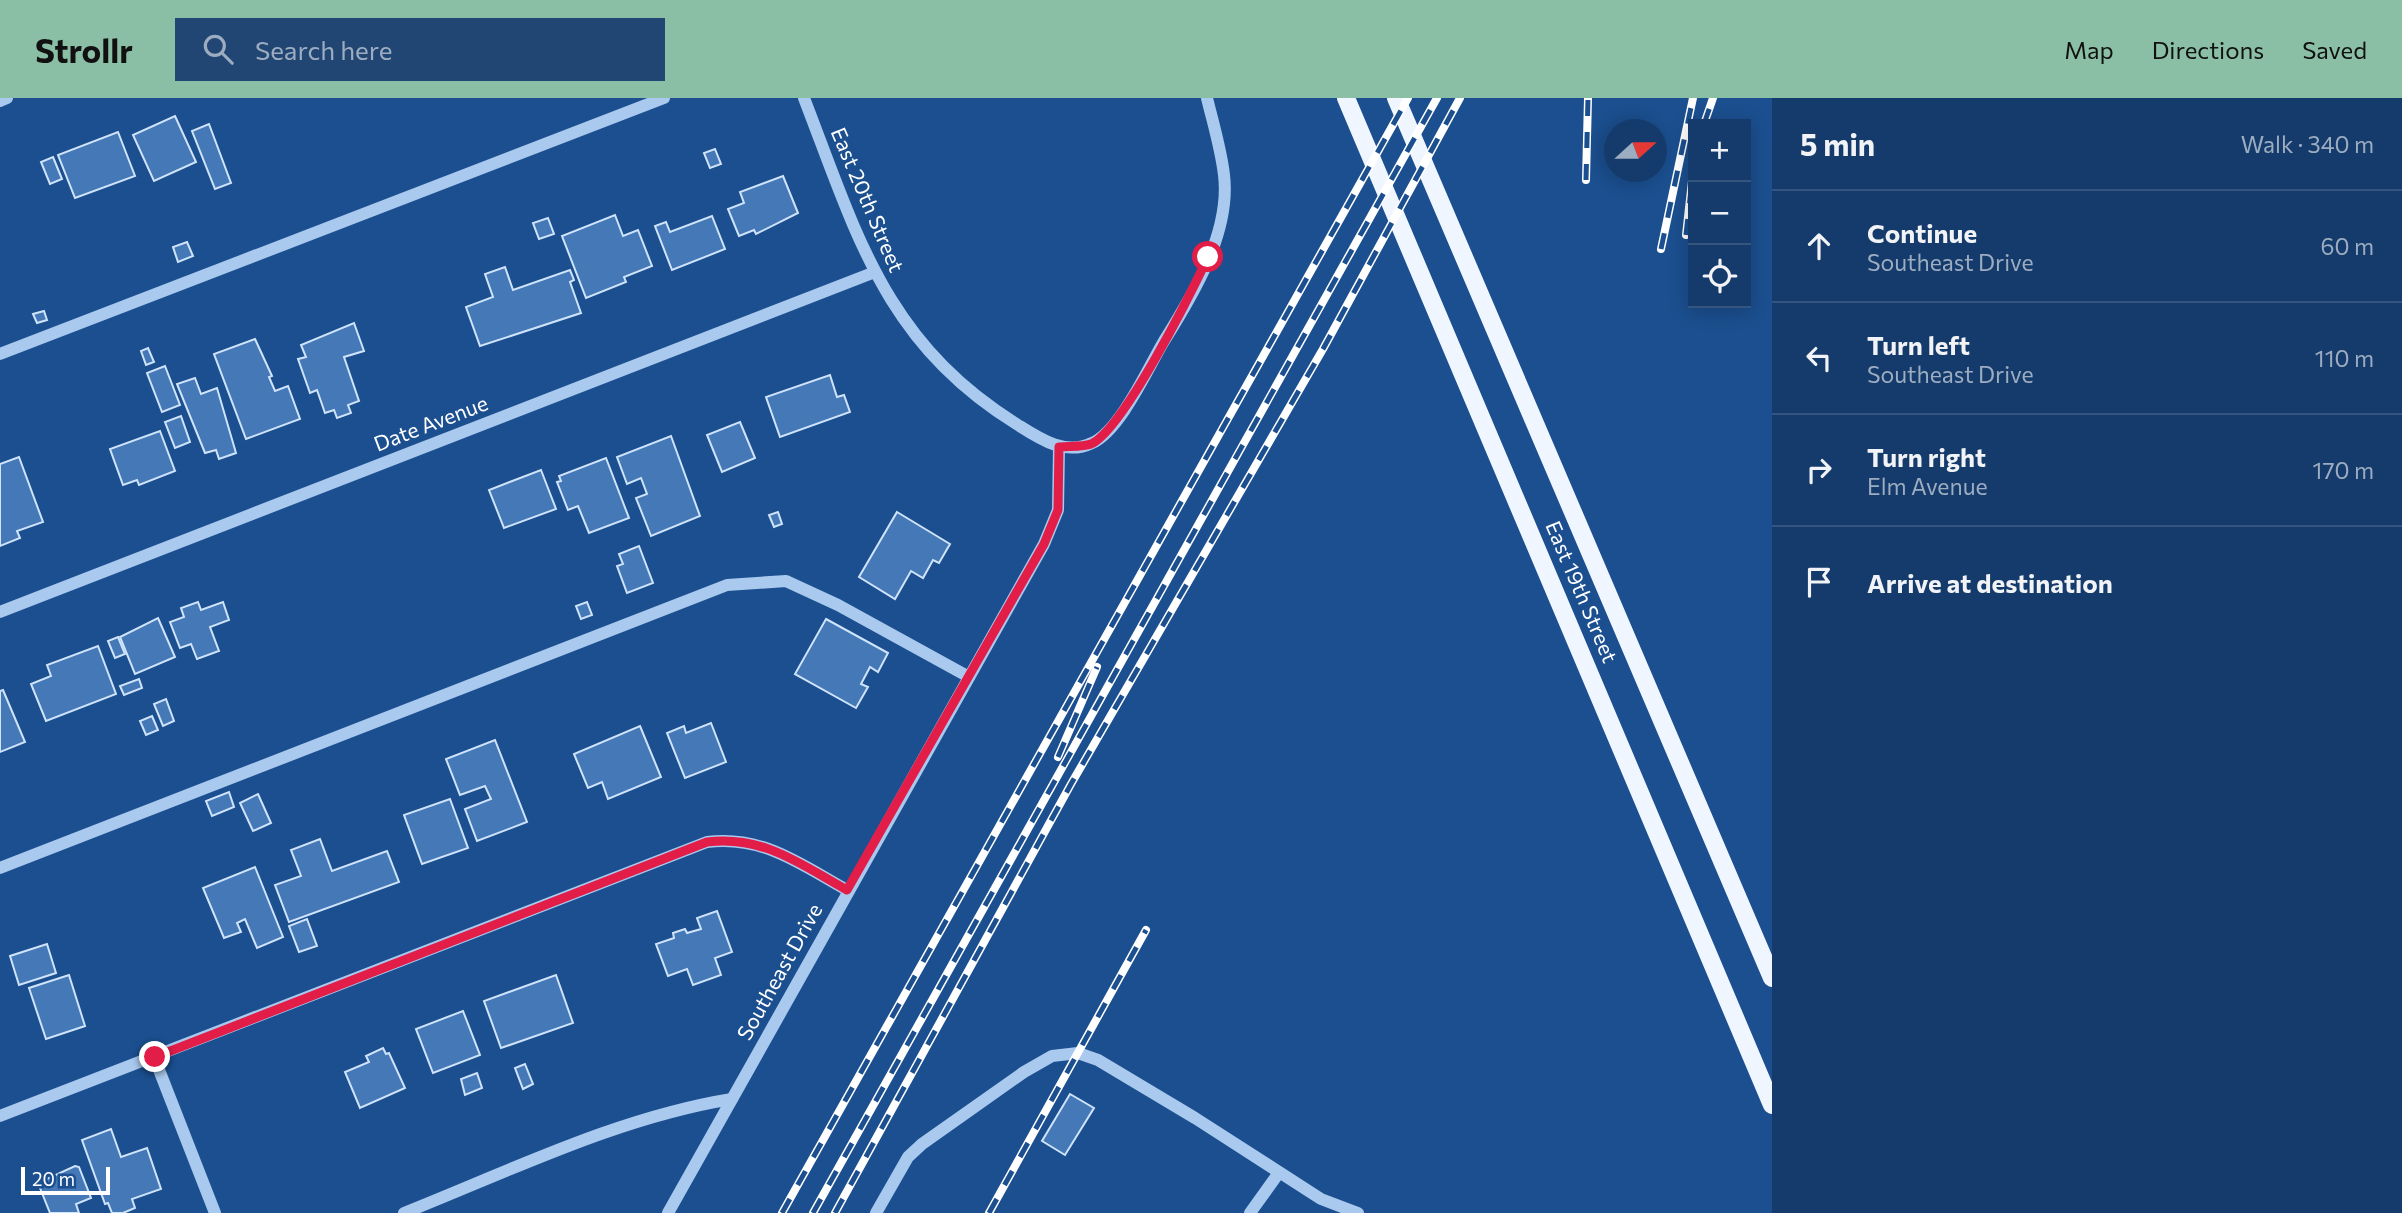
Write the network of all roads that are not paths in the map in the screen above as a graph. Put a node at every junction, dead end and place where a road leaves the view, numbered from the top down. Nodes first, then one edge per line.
1 (7, 98) edge
2 (664, 98) edge
3 (804, 98) edge
4 (1207, 98) edge
5 (1346, 98) edge
6 (1396, 98) edge
7 (0, 101) edge
8 (875, 272) junction
9 (0, 354) edge
10 (1059, 447) junction
11 (0, 612) edge
12 (969, 677) junction
13 (0, 868) edge
14 (847, 890) junction
15 (1772, 978) edge
16 (155, 1057) junction
17 (732, 1099) junction
18 (1772, 1105) edge
19 (0, 1116) edge
20 (1278, 1174) junction
21 (215, 1213) edge
22 (404, 1213) edge
23 (668, 1213) edge
24 (876, 1213) edge
25 (1250, 1213) edge
26 (1355, 1213) edge

1 - 7 street
2 - 9 street
3 - 8 street, East 20th Street
4 - 10 street
5 - 18 main road, East 19th Street
6 - 15 main road, East 19th Street
8 - 10 street, East 20th Street
8 - 11 street, Date Avenue
10 - 12 street, Southeast Drive
12 - 13 street
12 - 14 street, Southeast Drive
14 - 16 street
14 - 17 street, Southeast Drive
16 - 19 street
16 - 21 street
17 - 22 street
17 - 23 street, Southeast Drive
20 - 24 street
20 - 25 street
20 - 26 street

